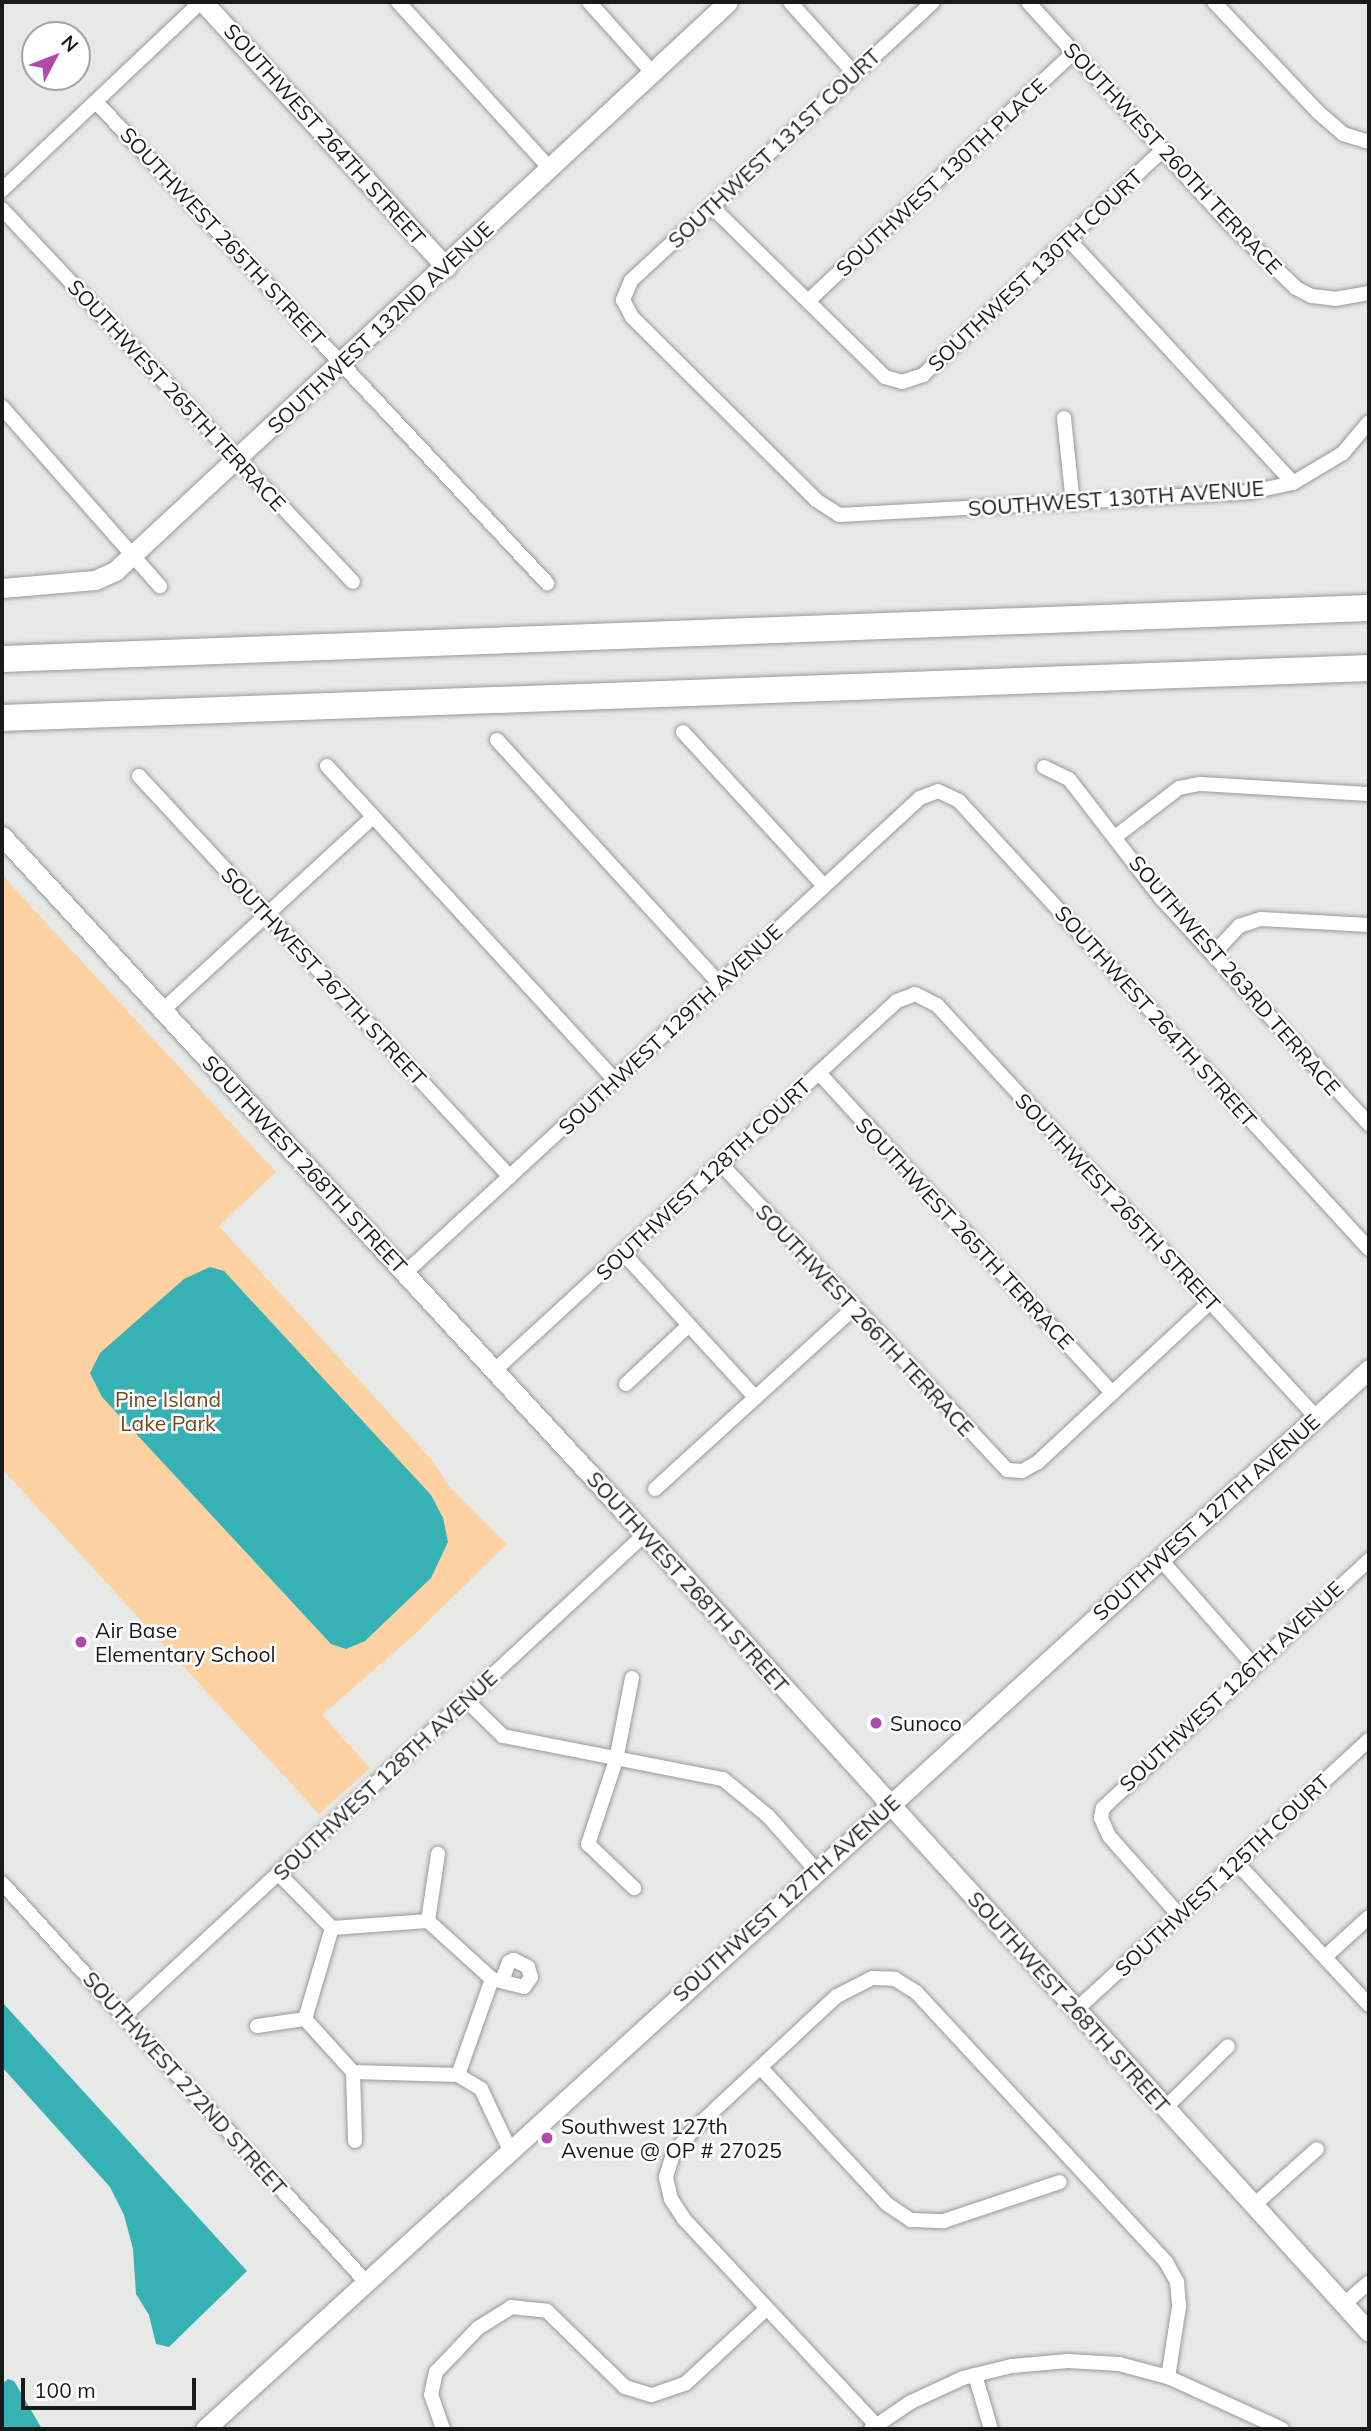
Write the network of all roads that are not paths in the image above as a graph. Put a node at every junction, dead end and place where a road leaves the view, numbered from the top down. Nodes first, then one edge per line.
1 (202, 2) edge
2 (398, 2) edge
3 (589, 2) edge
4 (728, 2) edge
5 (790, 2) edge
6 (933, 2) edge
7 (1028, 2) edge
8 (1214, 2) edge
9 (1074, 52) junction
10 (651, 71) junction
11 (854, 73) junction
12 (98, 104) junction
13 (1369, 142) edge
14 (1163, 150) junction
15 (548, 166) junction
16 (2, 190) edge
17 (711, 206) junction
18 (2, 209) edge
19 (1069, 240) junction
20 (446, 267) junction
21 (1369, 293) edge
22 (808, 301) junction
23 (343, 363) junction
24 (2, 407) edge
25 (1064, 418) dead end
26 (1369, 422) edge
27 (238, 460) junction
28 (1293, 483) junction
29 (1073, 504) junction
30 (839, 515) joint
31 (135, 553) junction
32 (353, 582) dead end
33 (547, 583) dead end
34 (160, 586) dead end
35 (2, 588) edge
36 (1369, 608) edge
37 (2, 659) edge
38 (1369, 668) edge
39 (2, 718) edge
40 (683, 732) dead end
41 (497, 740) dead end
42 (327, 766) dead end
43 (1044, 767) dead end
44 (139, 776) dead end
45 (938, 791) joint
46 (1369, 794) edge
47 (373, 817) junction
48 (2, 836) edge
49 (1115, 837) junction
50 (824, 886) junction
51 (267, 914) junction
52 (1369, 925) edge
53 (1214, 953) junction
54 (719, 984) junction
55 (915, 994) joint
56 (163, 1010) junction
57 (819, 1073) junction
58 (615, 1080) junction
59 (1369, 1124) edge
60 (720, 1163) junction
61 (510, 1177) junction
62 (1369, 1249) edge
63 (622, 1253) junction
64 (405, 1273) junction
65 (1210, 1302) junction
66 (854, 1308) junction
67 (689, 1325) junction
68 (1369, 1369) edge
69 (495, 1370) junction
70 (626, 1384) dead end
71 (1112, 1393) junction
72 (755, 1397) junction
73 (1316, 1417) junction
74 (655, 1489) dead end
75 (645, 1534) junction
76 (1160, 1559) junction
77 (1369, 1560) edge
78 (1254, 1666) junction
79 (632, 1678) dead end
80 (466, 1700) junction
81 (1369, 1740) edge
82 (615, 1760) junction
83 (888, 1803) junction
84 (438, 1854) dead end
85 (1236, 1862) junction
86 (816, 1870) junction
87 (278, 1873) junction
88 (2, 1883) edge
89 (634, 1888) dead end
90 (1178, 1914) junction
91 (1369, 1916) edge
92 (428, 1921) junction
93 (332, 1928) junction
94 (1325, 1957) junction
95 (1369, 2005) edge
96 (1076, 2010) junction
97 (124, 2016) junction
98 (305, 2019) junction
99 (257, 2026) dead end
100 (1228, 2046) dead end
101 (761, 2068) junction
102 (353, 2072) junction
103 (457, 2075) junction
104 (1165, 2108) junction
105 (355, 2141) dead end
106 (1317, 2149) dead end
107 (510, 2150) junction
108 (1060, 2182) dead end
109 (1254, 2205) junction
110 (1369, 2282) edge
111 (367, 2283) junction
112 (1344, 2304) junction
113 (767, 2308) junction
114 (1369, 2332) edge
115 (975, 2375) junction
116 (1168, 2377) junction
117 (873, 2427) edge
118 (205, 2429) edge
119 (443, 2429) edge
120 (991, 2429) edge
121 (1282, 2429) edge

1 - 12 street
1 - 20 main road, SOUTHWEST 264TH STREET
2 - 15 street
3 - 10 street
4 - 10 main road, SOUTHWEST 132ND AVENUE
5 - 11 street
6 - 11 street, SOUTHWEST 131ST COURT
7 - 9 street, SOUTHWEST 260TH TERRACE
8 - 13 street
9 - 14 street, SOUTHWEST 260TH TERRACE
9 - 22 street, SOUTHWEST 130TH PLACE
10 - 15 main road, SOUTHWEST 132ND AVENUE
11 - 17 street, SOUTHWEST 131ST COURT
12 - 16 street
12 - 23 street, SOUTHWEST 265TH STREET
14 - 19 street, SOUTHWEST 130TH COURT
14 - 21 street, SOUTHWEST 260TH TERRACE
15 - 20 main road, SOUTHWEST 132ND AVENUE
17 - 22 street
17 - 30 street, SOUTHWEST 131ST COURT
18 - 27 street, SOUTHWEST 265TH TERRACE
19 - 22 street, SOUTHWEST 130TH COURT
19 - 28 street
20 - 23 main road, SOUTHWEST 132ND AVENUE
23 - 27 main road, SOUTHWEST 132ND AVENUE
23 - 33 street, SOUTHWEST 265TH STREET
24 - 31 street
25 - 29 street
26 - 28 street, SOUTHWEST 130TH AVENUE
27 - 31 main road, SOUTHWEST 132ND AVENUE
27 - 32 street, SOUTHWEST 265TH TERRACE
28 - 29 street, SOUTHWEST 130TH AVENUE
29 - 30 street, SOUTHWEST 130TH AVENUE
31 - 34 street
31 - 35 main road, SOUTHWEST 132ND AVENUE
36 - 37 highway
38 - 39 highway
40 - 50 street
41 - 54 street
42 - 47 street
43 - 49 street, SOUTHWEST 263RD TERRACE
44 - 51 street, SOUTHWEST 267TH STREET
45 - 50 street, SOUTHWEST 129TH AVENUE
45 - 62 street, SOUTHWEST 264TH STREET
46 - 49 street
47 - 51 street
47 - 58 street
48 - 56 main road, SOUTHWEST 268TH STREET
49 - 53 street, SOUTHWEST 263RD TERRACE
50 - 54 street, SOUTHWEST 129TH AVENUE
51 - 56 street
51 - 61 street, SOUTHWEST 267TH STREET
52 - 53 street
53 - 59 street, SOUTHWEST 263RD TERRACE
54 - 58 street, SOUTHWEST 129TH AVENUE
55 - 57 street, SOUTHWEST 128TH COURT
55 - 65 street, SOUTHWEST 265TH STREET
56 - 64 main road, SOUTHWEST 268TH STREET
57 - 60 street, SOUTHWEST 128TH COURT
57 - 71 street, SOUTHWEST 265TH TERRACE
58 - 61 street, SOUTHWEST 129TH AVENUE
60 - 63 street, SOUTHWEST 128TH COURT
60 - 66 street, SOUTHWEST 266TH TERRACE
61 - 64 street, SOUTHWEST 129TH AVENUE
63 - 67 street
63 - 69 street, SOUTHWEST 128TH COURT
64 - 69 main road, SOUTHWEST 268TH STREET
65 - 71 street
65 - 73 street, SOUTHWEST 265TH STREET
66 - 71 street, SOUTHWEST 266TH TERRACE
66 - 72 street
67 - 70 street
67 - 72 street
68 - 73 main road, SOUTHWEST 127TH AVENUE
69 - 75 main road, SOUTHWEST 268TH STREET
72 - 74 street
73 - 76 main road, SOUTHWEST 127TH AVENUE
75 - 80 street, SOUTHWEST 128TH AVENUE
75 - 83 main road, SOUTHWEST 268TH STREET
76 - 78 street
76 - 83 main road, SOUTHWEST 127TH AVENUE
77 - 78 street, SOUTHWEST 126TH AVENUE
78 - 90 street, SOUTHWEST 126TH AVENUE
79 - 82 street
80 - 82 street
80 - 87 street, SOUTHWEST 128TH AVENUE
81 - 85 street, SOUTHWEST 125TH COURT
82 - 86 street
82 - 89 street
83 - 86 main road, SOUTHWEST 127TH AVENUE
83 - 96 main road, SOUTHWEST 268TH STREET
84 - 92 street
85 - 90 street, SOUTHWEST 125TH COURT
85 - 94 street
86 - 107 main road, SOUTHWEST 127TH AVENUE
87 - 93 street
87 - 97 street, SOUTHWEST 128TH AVENUE
88 - 97 street, SOUTHWEST 272ND STREET
90 - 96 street, SOUTHWEST 125TH COURT
91 - 94 street
92 - 93 street
92 - 103 street
93 - 98 street
94 - 95 street
96 - 104 main road, SOUTHWEST 268TH STREET
97 - 111 street, SOUTHWEST 272ND STREET
98 - 99 street
98 - 102 street
100 - 104 street
101 - 108 street
101 - 113 street
101 - 116 street
102 - 103 street
102 - 105 street
103 - 107 street
104 - 109 main road, SOUTHWEST 268TH STREET
106 - 109 street
107 - 111 main road, SOUTHWEST 127TH AVENUE
109 - 112 main road, SOUTHWEST 268TH STREET
110 - 112 street
111 - 118 main road, SOUTHWEST 127TH AVENUE
112 - 114 main road, SOUTHWEST 268TH STREET
113 - 117 street
113 - 119 street
115 - 116 street
115 - 117 street
115 - 120 street
116 - 121 street

